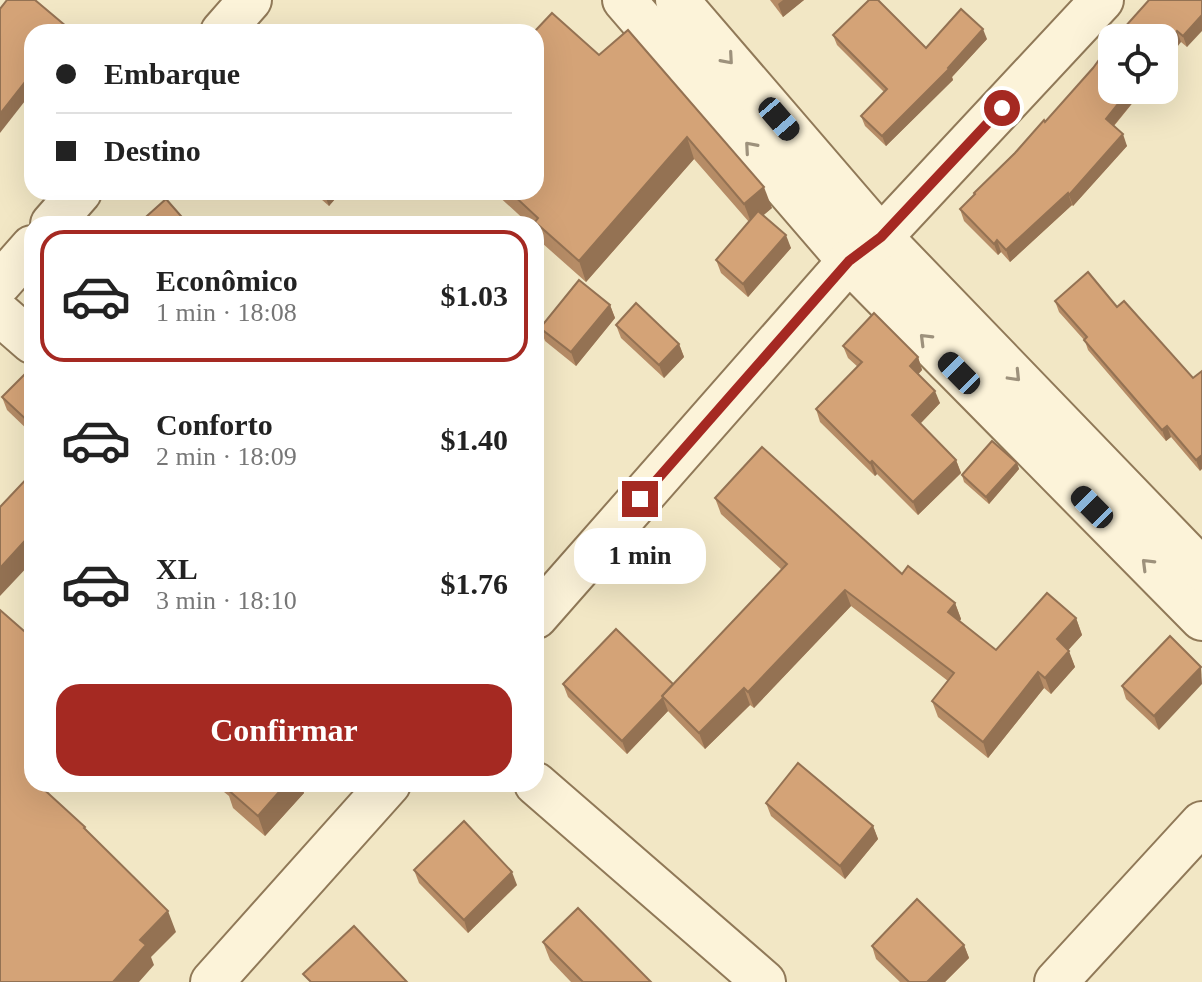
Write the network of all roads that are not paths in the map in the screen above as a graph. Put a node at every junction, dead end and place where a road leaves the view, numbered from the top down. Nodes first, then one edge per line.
1 (250, 0) edge
2 (624, 0) edge
3 (677, 0) edge
4 (1102, 0) edge
5 (229, 24) edge
6 (73, 200) edge
7 (59, 216) edge
8 (865, 249) junction
9 (24, 256) edge
10 (0, 283) edge
11 (0, 314) edge
12 (24, 335) edge
13 (1202, 570) edge
14 (544, 608) edge
15 (1202, 619) edge
16 (544, 791) edge
17 (382, 792) edge
18 (1202, 823) edge
19 (212, 982) edge
20 (764, 982) edge
21 (1056, 982) edge

1 - 5 street
8 -> 2 street
3 -> 8 street
4 - 8 street
6 - 7 street
8 -> 13 street
8 - 14 street
15 -> 8 street
9 - 10 street
11 - 12 street
16 - 20 street
17 - 19 street
18 - 21 street

